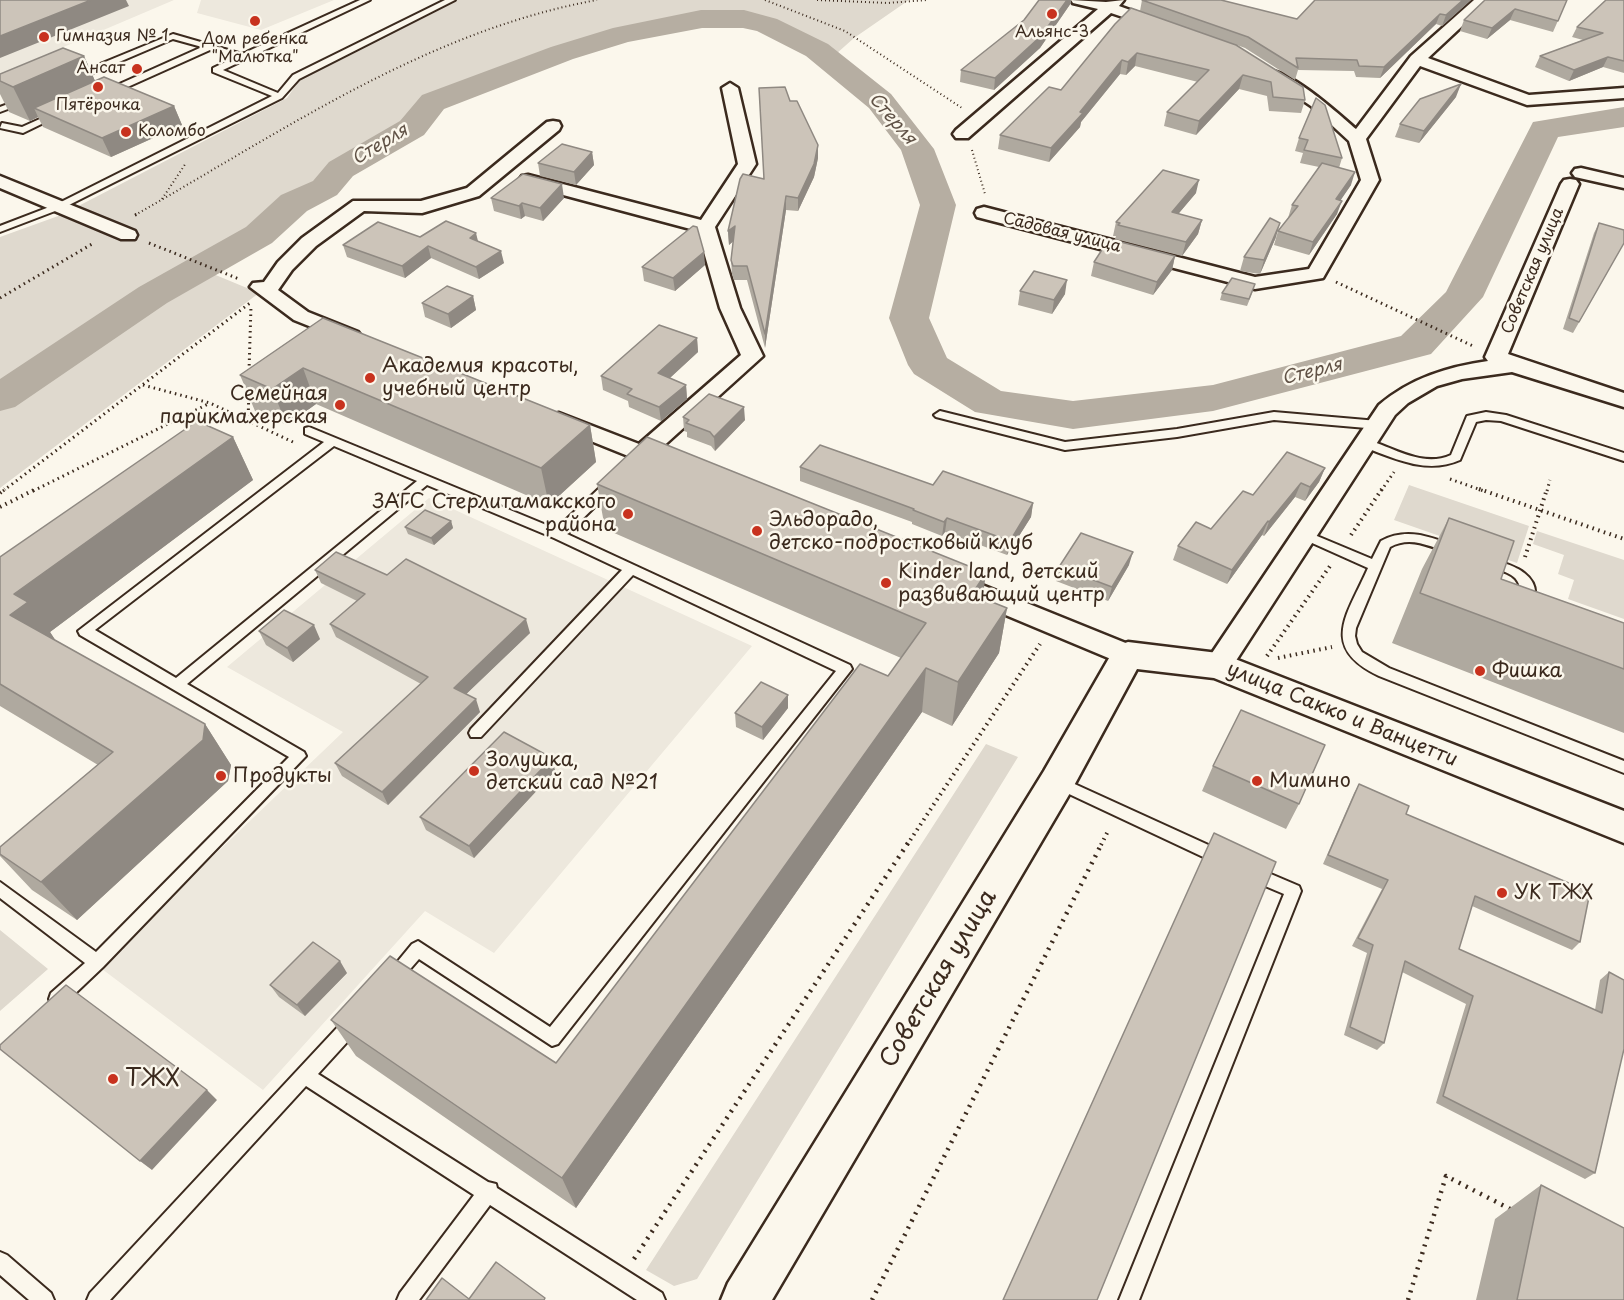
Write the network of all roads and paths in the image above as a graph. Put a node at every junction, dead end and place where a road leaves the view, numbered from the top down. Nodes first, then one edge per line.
1 (366, 0) edge
2 (451, 0) edge
3 (597, 0) edge
4 (765, 0) edge
5 (817, 0) edge
6 (927, 0) edge
7 (1078, 0) edge
8 (1483, 0) edge
9 (1113, 4) edge
10 (1174, 30) edge
11 (209, 47) junction
12 (243, 57) junction
13 (1418, 59) junction
14 (1259, 65) edge
15 (65, 82) edge
16 (730, 88) dead end
17 (1624, 93) edge
18 (32, 96) edge
19 (100, 96) edge
20 (279, 96) junction
21 (0, 110) edge
22 (67, 110) edge
23 (978, 118) junction
24 (1, 126) edge
25 (553, 126) dead end
26 (962, 134) joint
27 (1357, 139) junction
28 (497, 172) junction
29 (0, 181) edge
30 (1624, 183) edge
31 (60, 206) junction
32 (984, 213) joint
33 (706, 227) junction
34 (0, 228) edge
35 (119, 231) junction
36 (1349, 286) dead end
37 (264, 288) junction
38 (0, 298) edge
39 (367, 342) edge
40 (1498, 358) junction
41 (249, 373) edge
42 (143, 385) junction
43 (249, 385) edge
44 (1624, 400) edge
45 (210, 403) junction
46 (543, 414) edge
47 (940, 415) dead end
48 (248, 421) junction
49 (309, 431) dead end
50 (1371, 434) junction
51 (332, 441) junction
52 (316, 453) junction
53 (1624, 457) edge
54 (631, 464) junction
55 (1435, 464) junction
56 (686, 472) edge
57 (426, 480) junction
58 (1550, 480) dead end
59 (0, 493) edge
60 (0, 507) edge
61 (1540, 510) junction
62 (558, 535) junction
63 (1305, 535) junction
64 (1624, 539) edge
65 (1376, 566) junction
66 (631, 569) junction
67 (927, 571) edge
68 (1519, 575) junction
69 (1537, 616) edge
70 (1059, 626) junction
71 (1349, 644) junction
72 (1128, 655) junction
73 (1263, 662) dead end
74 (1218, 666) junction
75 (177, 685) junction
76 (476, 733) dead end
77 (1624, 767) edge
78 (1057, 782) junction
79 (1118, 811) junction
80 (1624, 827) edge
81 (0, 889) edge
82 (97, 962) junction
83 (381, 991) edge
84 (49, 1007) edge
85 (366, 1008) edge
86 (306, 1076) junction
87 (489, 1191) junction
88 (1519, 1213) dead end
89 (0, 1262) edge
90 (622, 1277) junction
91 (44, 1300) edge
92 (98, 1300) edge
93 (407, 1300) edge
94 (655, 1300) edge
95 (745, 1300) edge
96 (872, 1300) edge
97 (1130, 1300) edge
98 (1408, 1300) edge

1 - 12 lane
2 - 20 lane
3 - 35 path
4 - 23 path
5 - 6 path
7 - 9 street
8 - 13 street
9 - 10 street
9 - 23 street
11 - 12 lane
11 - 15 lane
11 - 19 lane
12 - 20 lane
13 - 17 street
13 - 27 street
14 - 27 street
16 - 33 street
18 - 21 lane
20 - 31 lane
22 - 24 lane
23 - 26 street
25 - 28 street
26 - 32 path
27 - 32 street, Садовая улица
28 - 33 street
28 - 37 street
29 - 31 street
30 - 40 street, Советская улица
31 - 34 lane
31 - 35 street
33 - 54 street
35 - 37 path
35 - 38 path
36 - 40 path
37 - 39 street
40 - 44 street
40 - 50 street
41 - 42 path
42 - 45 path
42 - 59 path
43 - 48 path
45 - 48 path
45 - 60 path
46 - 54 street
47 - 50 lane
48 - 52 path
49 - 51 lane
50 - 55 lane
50 - 63 street
51 - 52 lane
51 - 57 lane
52 - 75 lane
53 - 55 lane
54 - 56 street
54 - 62 lane
55 - 61 path
57 - 62 lane
57 - 75 lane
58 - 61 path
61 - 64 path
61 - 68 path
62 - 66 lane
63 - 65 lane
63 - 74 street
65 - 68 lane
65 - 71 lane
66 - 76 lane
66 - 83 lane
67 - 70 street, улица Сакко и Ванцетти
68 - 69 lane
70 - 72 street, улица Сакко и Ванцетти
70 - 90 path
71 - 73 path
71 - 77 lane
72 - 74 street, улица Сакко и Ванцетти
72 - 78 street, Советская улица
74 - 80 street, улица Сакко и Ванцетти
75 - 82 lane
78 - 79 lane
78 - 95 street, Советская улица
79 - 96 path
79 - 97 lane
81 - 82 lane
82 - 84 lane
85 - 86 lane
86 - 87 lane
86 - 92 lane
87 - 90 lane
87 - 93 lane
88 - 98 path
89 - 91 lane
90 - 94 lane

